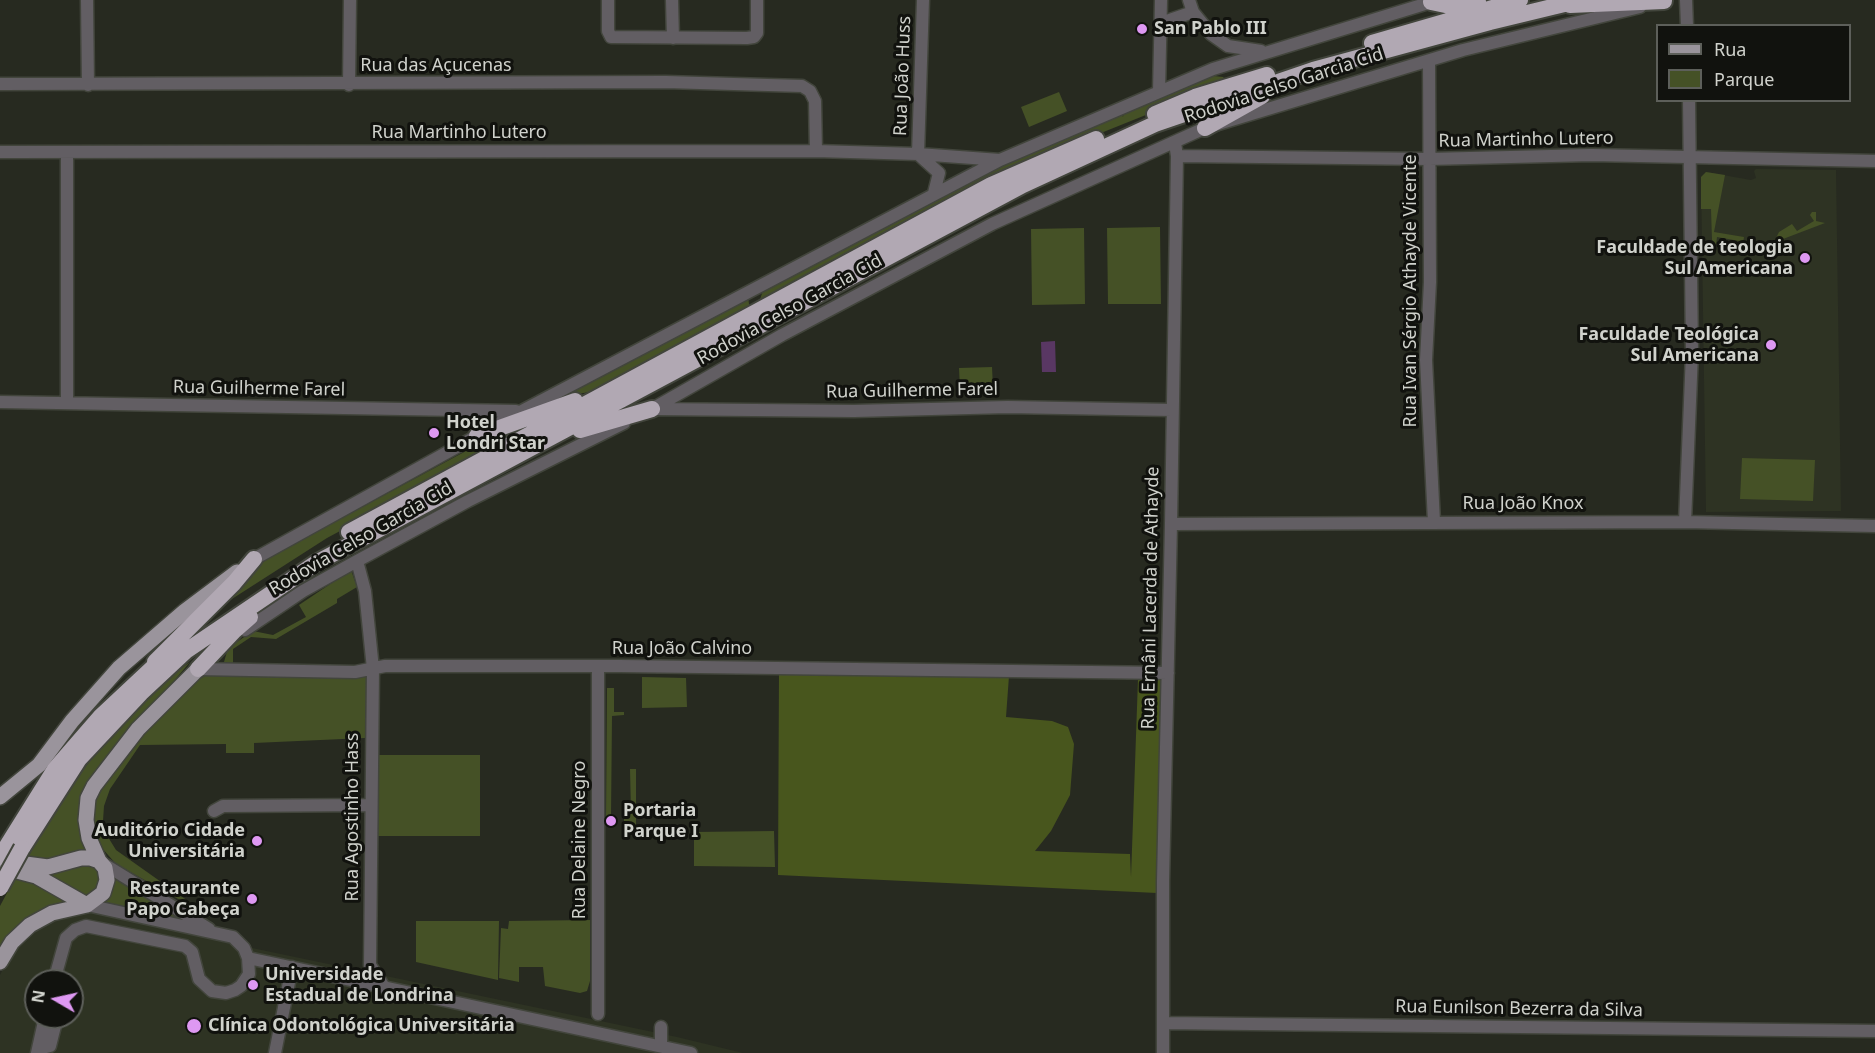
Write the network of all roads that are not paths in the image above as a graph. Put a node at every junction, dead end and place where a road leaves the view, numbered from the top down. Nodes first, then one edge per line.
1 (87, 0) edge
2 (350, 0) edge
3 (608, 0) edge
4 (672, 0) edge
5 (757, 0) edge
6 (923, 0) edge
7 (1161, 0) edge
8 (1497, 0) edge
9 (1520, 0) edge
10 (1581, 0) edge
11 (1686, 0) edge
12 (1434, 1) edge
13 (1667, 1) edge
14 (1191, 6) edge
15 (1554, 6) junction
16 (1161, 22) junction
17 (1687, 24) edge
18 (673, 38) junction
19 (1265, 52) junction
20 (1429, 61) junction
21 (1312, 70) junction
22 (0, 84) edge
23 (88, 85) junction
24 (349, 85) junction
25 (1160, 92) junction
26 (1689, 102) edge
27 (1205, 128) junction
28 (1176, 149) junction
29 (816, 151) junction
30 (0, 152) edge
31 (67, 153) junction
32 (918, 154) junction
33 (1690, 156) junction
34 (1429, 159) junction
35 (1000, 160) junction
36 (1875, 160) edge
37 (934, 193) junction
38 (611, 391) junction
39 (0, 402) edge
40 (67, 403) junction
41 (652, 409) junction
42 (1172, 410) junction
43 (518, 411) junction
44 (477, 436) junction
45 (545, 441) junction
46 (1434, 522) junction
47 (1685, 522) junction
48 (1172, 524) junction
49 (1875, 526) edge
50 (254, 559) junction
51 (357, 561) junction
52 (316, 563) junction
53 (598, 667) junction
54 (198, 669) junction
55 (373, 669) junction
56 (147, 672) junction
57 (1168, 673) junction
58 (0, 797) edge
59 (370, 805) junction
60 (214, 811) dead end
61 (7, 853) edge
62 (99, 861) junction
63 (0, 869) edge
64 (0, 888) edge
65 (87, 905) junction
66 (215, 933) junction
67 (248, 958) junction
68 (0, 962) edge
69 (292, 968) junction
70 (57, 969) edge
71 (384, 987) junction
72 (598, 1014) dead end
73 (1163, 1023) junction
74 (661, 1027) dead end
75 (54, 1029) edge
76 (1875, 1031) edge
77 (662, 1046) junction
78 (37, 1051) edge
79 (275, 1053) edge
80 (691, 1053) edge
81 (1163, 1053) edge

1 - 23 street
2 - 24 street
3 - 18 street
4 - 18 street
5 - 18 street
6 - 32 street, Rua João Huss
7 - 16 street
8 - 12 highway
9 - 38 highway, Rodovia Celso Garcia Cid
10 - 15 highway, Rodovia Celso Garcia Cid
11 - 17 street
12 - 19 street, Rodovia Celso Garcia Cid
13 - 15 highway
13 - 20 street, Rodovia Celso Garcia Cid
14 - 16 street
14 - 19 street
15 - 21 highway, Rodovia Celso Garcia Cid
16 - 25 street
19 - 25 street, Rodovia Celso Garcia Cid
20 - 27 street, Rodovia Celso Garcia Cid
20 - 34 street, Rua Ivan Sérgio Athayde Vicente
21 - 27 highway
21 - 45 highway, Rodovia Celso Garcia Cid
22 - 23 street, Rua das Açucenas
23 - 24 street, Rua das Açucenas
24 - 29 street, Rua das Açucenas
25 - 35 street, Rodovia Celso Garcia Cid
26 - 33 street
27 - 28 street, Rodovia Celso Garcia Cid
28 - 34 street, Rua Martinho Lutero
28 - 41 street, Rodovia Celso Garcia Cid
28 - 42 street, Rua Ernâni Lacerda de Athayde
29 - 31 street, Rua Martinho Lutero
29 - 32 street, Rua Martinho Lutero
30 - 31 street, Rua Martinho Lutero
31 - 40 street
32 - 35 street, Rua João Huss
32 - 37 street, Rua João Huss
33 - 34 street, Rua Martinho Lutero
33 - 36 street, Rua Martinho Lutero
33 - 47 street
34 - 46 street, Rua Ivan Sérgio Athayde Vicente
35 - 37 street, Rodovia Celso Garcia Cid
37 - 43 street, Rodovia Celso Garcia Cid
38 - 44 highway
38 - 56 highway, Rodovia Celso Garcia Cid
39 - 40 street, Rua Guilherme Farel
40 - 43 street, Rua Guilherme Farel
41 - 42 street, Rua Guilherme Farel
41 - 45 highway
41 - 51 street, Rodovia Celso Garcia Cid
42 - 48 street, Rua Ernâni Lacerda de Athayde
43 - 44 street, Rodovia Celso Garcia Cid
44 - 50 street, Rodovia Celso Garcia Cid
45 - 52 highway, Rodovia Celso Garcia Cid
46 - 47 street, Rua João Knox
46 - 48 street, Rua João Knox
47 - 49 street, Rua João Knox
48 - 57 street, Rua Ernâni Lacerda de Athayde
50 - 56 highway
50 - 58 main road, Rodovia Celso Garcia Cid
51 - 54 street, Rodovia Celso Garcia Cid
51 - 55 street, Rua Agostinho Hass
52 - 54 highway
52 - 61 highway, Rodovia Celso Garcia Cid
53 - 55 street, Rua João Calvino
53 - 57 street, Rua João Calvino
53 - 72 street, Rua Delaine Negro
54 - 55 street, Rua João Calvino
54 - 62 main road, Rodovia Celso Garcia Cid
55 - 59 street, Rua Agostinho Hass
56 - 61 highway, Rodovia Celso Garcia Cid
57 - 73 street, Rua Ernâni Lacerda de Athayde
59 - 60 street
59 - 71 street, Rua Agostinho Hass
61 - 62 main road
61 - 64 highway, Rodovia Celso Garcia Cid, bridge
62 - 65 main road, Rodovia Celso Garcia Cid
62 - 66 street
63 - 65 main road
65 - 66 street
65 - 68 main road
66 - 67 street
67 - 69 street
67 - 70 street
69 - 71 street
69 - 79 street
71 - 77 street
73 - 76 street, Rua Eunilson Bezerra da Silva
73 - 81 street, Rua Ernâni Lacerda de Athayde
74 - 77 street
75 - 78 street
77 - 80 street

